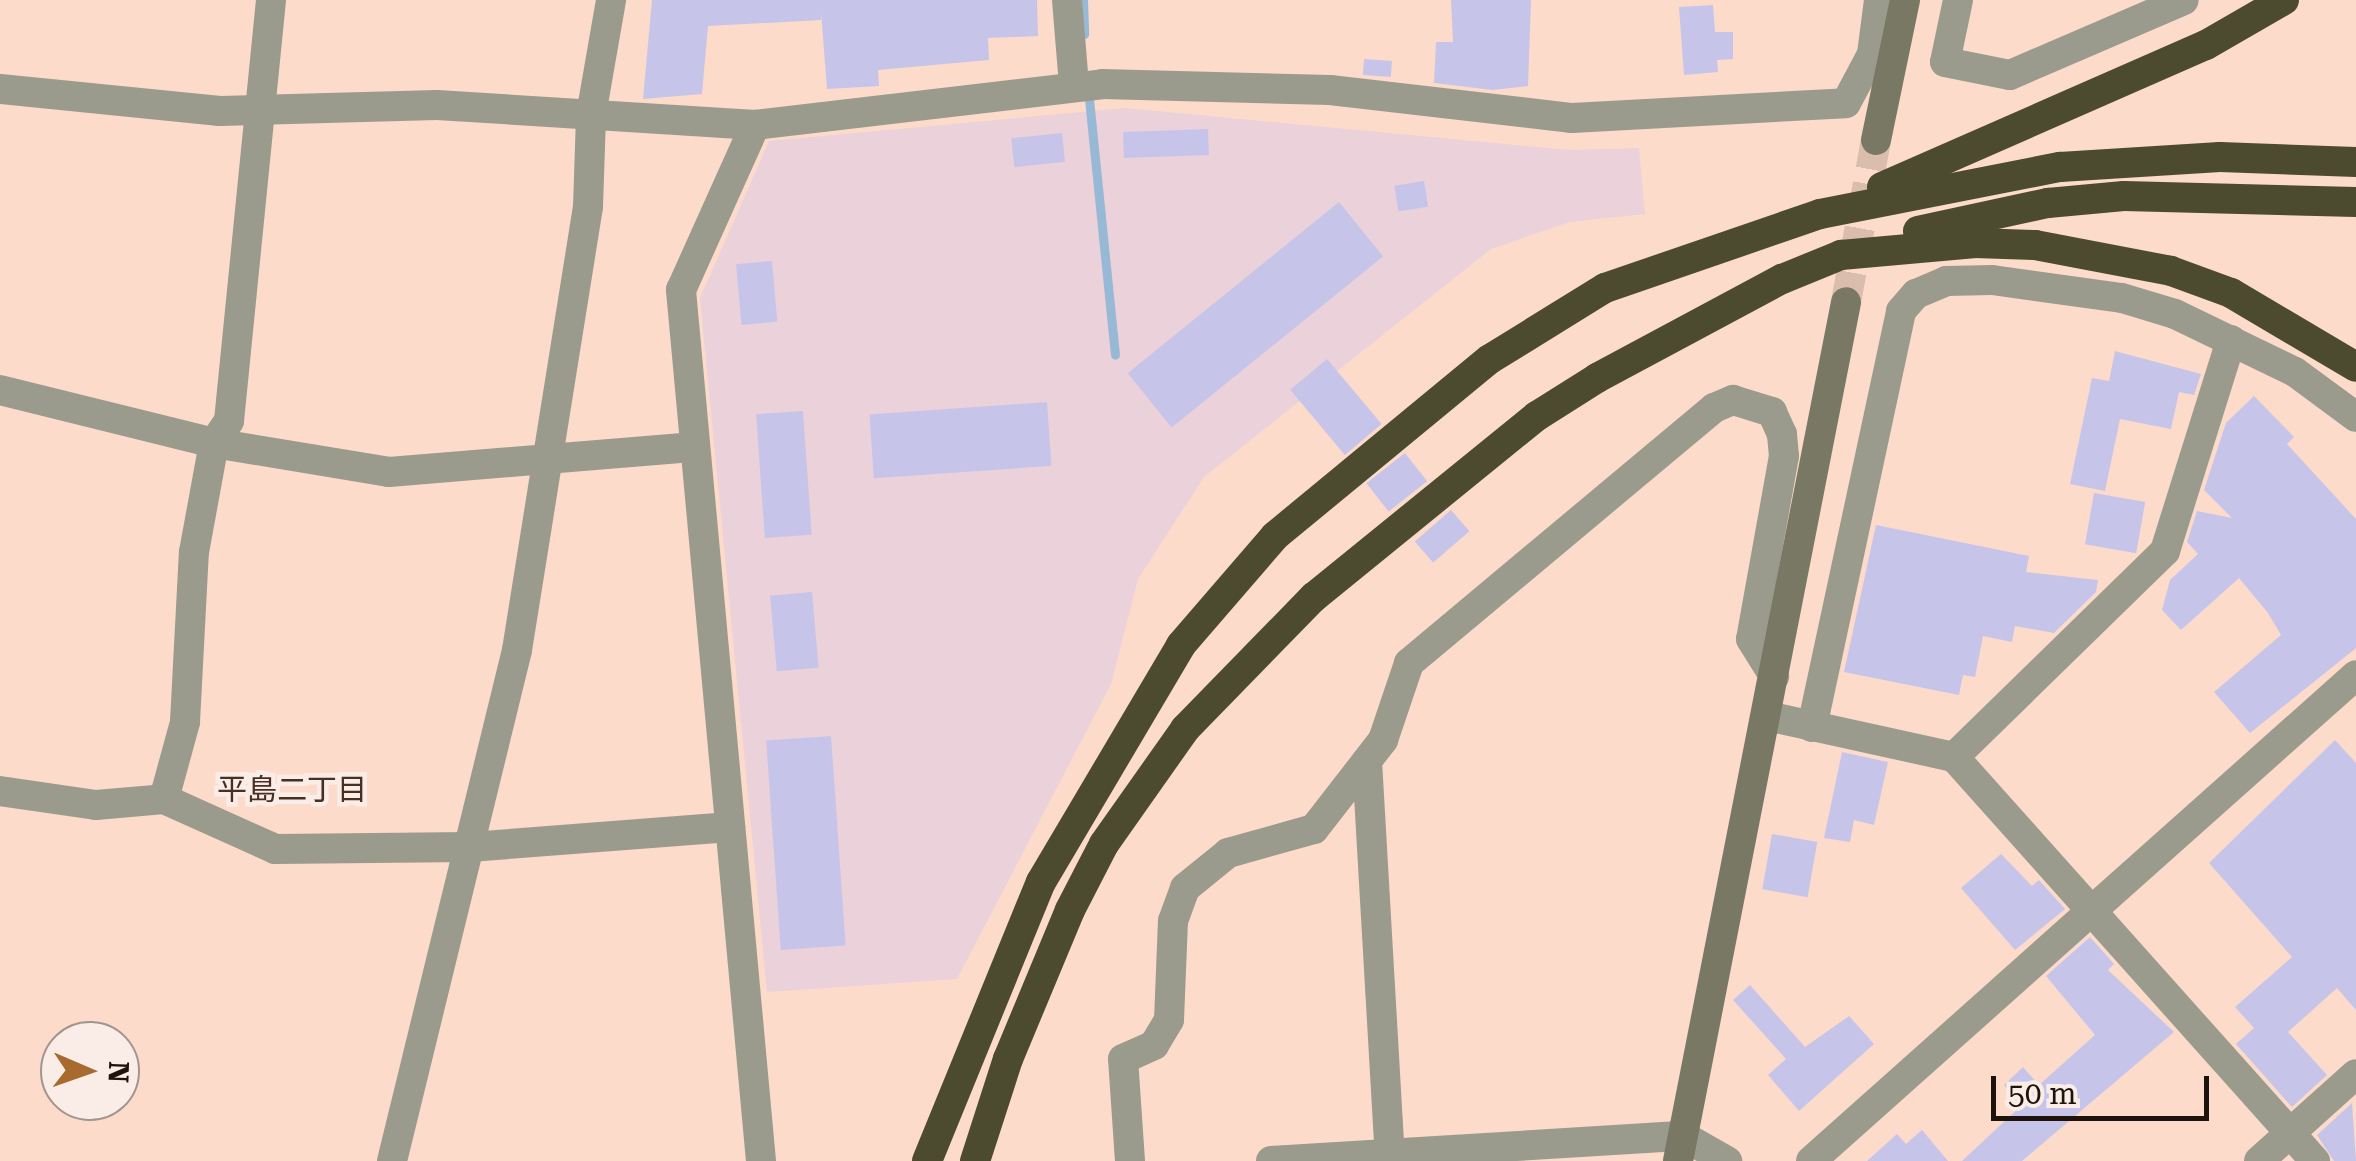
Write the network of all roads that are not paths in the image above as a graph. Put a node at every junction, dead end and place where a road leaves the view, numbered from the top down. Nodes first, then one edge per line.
1 (271, 0) edge
2 (611, 0) edge
3 (1066, 0) edge
4 (1879, 0) edge
5 (1905, 0) edge
6 (1958, 0) edge
7 (2184, 0) edge
8 (2284, 0) edge
9 (1088, 85) junction
10 (0, 89) edge
11 (260, 109) junction
12 (591, 116) junction
13 (754, 125) junction
14 (1876, 140) tunnel mouth
15 (2356, 162) edge
16 (2356, 202) edge
17 (1820, 214) junction
18 (1842, 255) junction
19 (1846, 302) tunnel mouth
20 (2231, 340) junction
21 (2356, 367) edge
22 (0, 390) edge
23 (2356, 417) edge
24 (214, 442) junction
25 (695, 448) junction
26 (548, 460) junction
27 (2356, 675) edge
28 (1774, 676) junction
29 (1766, 716) junction
30 (1812, 726) junction
31 (1954, 757) junction
32 (1367, 761) junction
33 (0, 790) edge
34 (164, 799) junction
35 (730, 827) junction
36 (470, 847) junction
37 (2092, 908) junction
38 (972, 1045) junction
39 (2356, 1074) edge
40 (2290, 1133) junction
41 (1680, 1148) edge
42 (1389, 1157) edge
43 (392, 1161) edge
44 (761, 1161) edge
45 (927, 1161) edge
46 (937, 1161) edge
47 (978, 1161) edge
48 (1130, 1161) edge
49 (1271, 1161) edge
50 (1727, 1161) edge
51 (1811, 1161) edge
52 (2259, 1161) edge
53 (2315, 1161) edge

1 - 11 street
2 - 12 street
3 - 9 street
4 - 9 street
5 - 14 street
6 - 7 street
8 - 17 highway
9 - 13 street
10 - 11 street
11 - 12 street
11 - 24 street
12 - 13 street
12 - 26 street
13 - 25 street
15 - 17 highway
16 - 18 highway
17 - 38 highway
18 - 21 highway
18 - 47 highway
19 - 28 street
20 - 23 street
20 - 30 street
20 - 31 street
22 - 24 street
24 - 26 street
24 - 34 street
25 - 26 street
25 - 35 street
26 - 36 street
27 - 37 street
28 - 29 street
28 - 32 street
29 - 30 street
29 - 41 street
30 - 31 street
31 - 37 street
32 - 42 street
32 - 48 street
33 - 34 street
34 - 36 street
35 - 36 street
35 - 44 street
36 - 43 street
37 - 40 street
37 - 51 street
38 - 45 highway
38 - 46 highway
39 - 40 street
40 - 52 street
40 - 53 street
41 - 42 street
41 - 50 street
42 - 49 street

